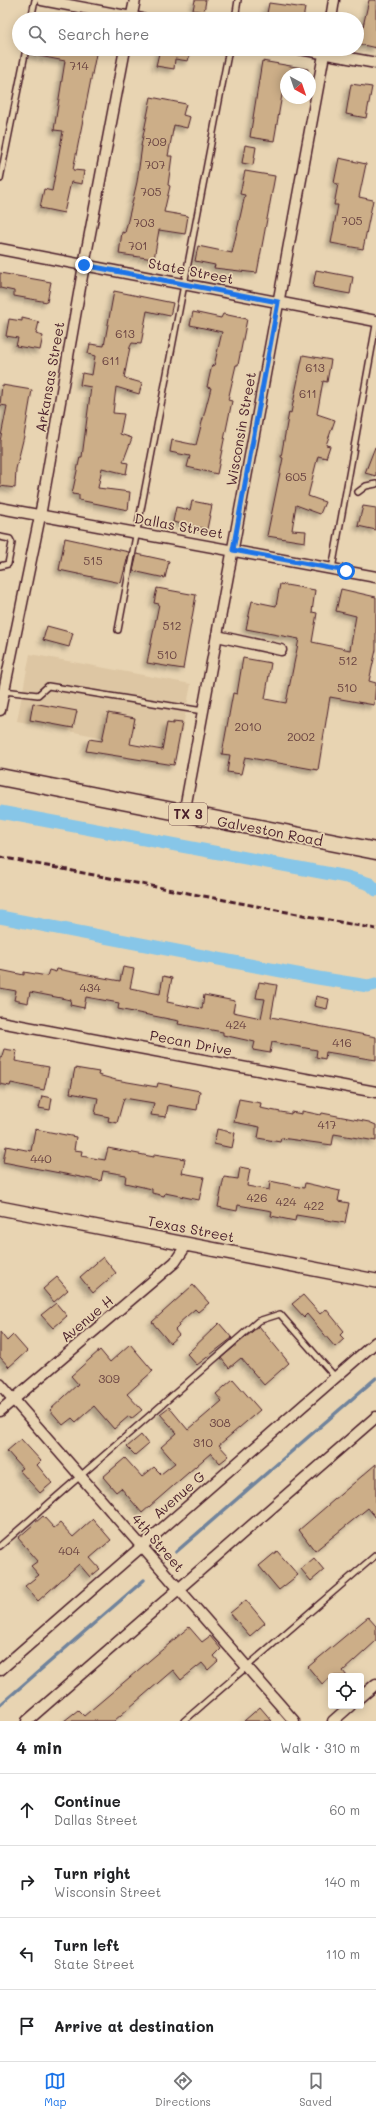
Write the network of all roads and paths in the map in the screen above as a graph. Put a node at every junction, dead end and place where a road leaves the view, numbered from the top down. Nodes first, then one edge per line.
1 (35, 0) edge
2 (42, 0) edge
3 (135, 0) edge
4 (238, 0) edge
5 (334, 0) edge
6 (33, 12) edge
7 (101, 12) edge
8 (132, 12) edge
9 (236, 12) edge
10 (332, 12) edge
11 (25, 56) edge
12 (124, 56) edge
13 (228, 56) edge
14 (324, 56) edge
15 (346, 56) edge
16 (376, 63) edge
17 (0, 179) edge
18 (0, 249) edge
19 (84, 265) junction
20 (184, 284) junction
21 (278, 302) junction
22 (376, 321) edge
23 (376, 325) edge
24 (376, 484) edge
25 (358, 492) dead end
26 (0, 508) edge
27 (40, 516) junction
28 (136, 533) junction
29 (0, 537) edge
30 (233, 550) junction
31 (0, 566) edge
32 (332, 569) junction
33 (376, 577) edge
34 (118, 630) dead end
35 (217, 636) junction
36 (281, 650) dead end
37 (4, 691) junction
38 (0, 710) edge
39 (203, 712) junction
40 (0, 777) edge
41 (184, 814) junction
42 (376, 851) edge
43 (0, 1022) edge
44 (376, 1092) edge
45 (0, 1208) edge
46 (187, 1244) junction
47 (376, 1281) edge
48 (376, 1342) edge
49 (335, 1377) junction
50 (0, 1384) edge
51 (14, 1400) junction
52 (0, 1411) edge
53 (375, 1419) edge
54 (80, 1476) junction
55 (0, 1546) edge
56 (142, 1546) junction
57 (376, 1555) edge
58 (179, 1589) junction
59 (247, 1667) junction
60 (0, 1670) edge
61 (376, 1684) edge
62 (364, 1694) edge
63 (347, 1709) edge
64 (27, 1721) edge
65 (184, 1721) edge
66 (294, 1721) edge
67 (333, 1721) edge

1 - 6 lane
2 - 7 street
3 - 8 street
4 - 9 lane
5 - 10 street
11 - 17 lane
12 - 19 street, Arkansas Street
13 - 20 lane
14 - 21 street, Wisconsin Street
15 - 16 street
18 - 19 street, State Street
19 - 20 street, State Street
19 - 27 street, Arkansas Street
20 - 21 street, State Street
20 - 28 lane
21 - 22 street, State Street
21 - 30 street, Wisconsin Street
23 - 32 lane
24 - 25 lane
26 - 27 street, Dallas Street
27 - 28 street, Dallas Street
27 - 37 street, Arkansas Street
28 - 30 street, Dallas Street
28 - 34 lane
29 - 31 lane
30 - 32 street, Dallas Street
30 - 35 street, Wisconsin Street
32 - 33 street, Dallas Street
35 - 36 street
35 - 39 street, Wisconsin Street
37 - 38 street, Arkansas Street
37 - 39 lane
39 - 41 street, Wisconsin Street
40 - 41 main road, Galveston Road / TX 3
41 - 42 main road, Galveston Road / TX 3
43 - 44 street, Pecan Drive
45 - 46 street, Texas Street
46 - 47 street, Texas Street
46 - 51 street, Avenue H
48 - 49 street, Avenue G
49 - 54 lane
49 - 56 street, Avenue G
50 - 51 street, 4th Street
51 - 52 street, Avenue H
51 - 54 street, 4th Street
53 - 58 street
54 - 55 lane
54 - 56 street, 4th Street
56 - 58 street, 4th Street
56 - 60 street, Avenue G
57 - 59 lane
58 - 59 street, 4th Street
58 - 64 street
59 - 65 lane
59 - 66 street, 4th Street
61 - 62 street
63 - 67 street

